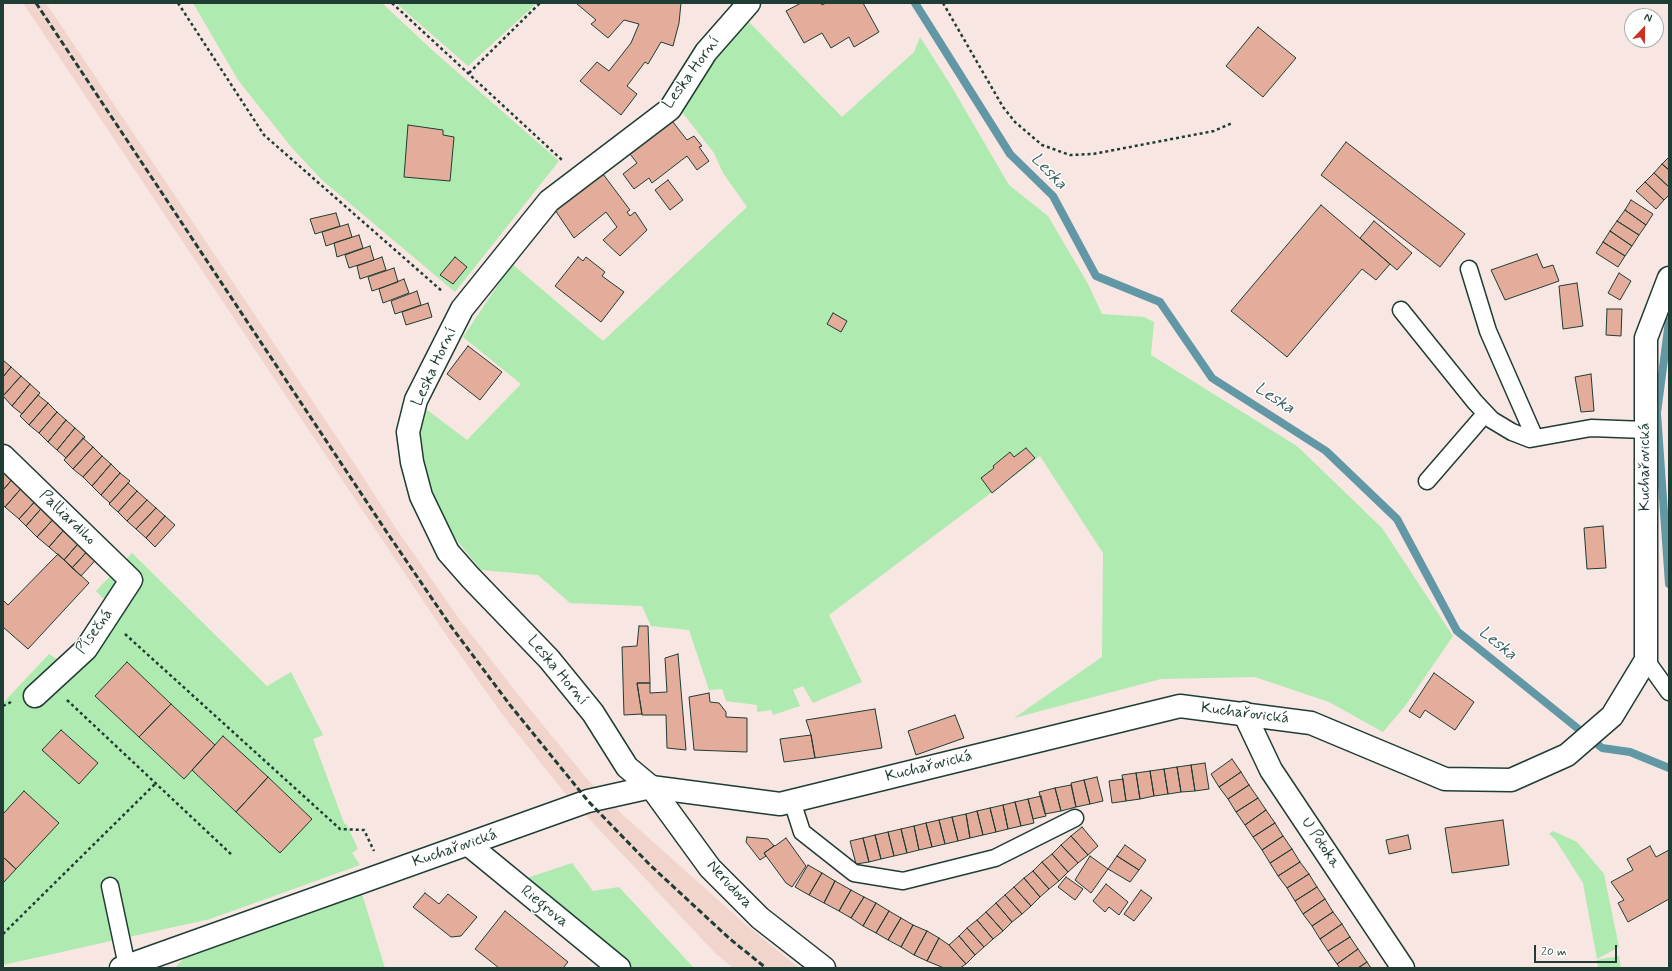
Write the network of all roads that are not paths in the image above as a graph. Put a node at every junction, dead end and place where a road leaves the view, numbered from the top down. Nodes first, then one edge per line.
1 (749, 3) edge
2 (1469, 269) dead end
3 (1669, 278) edge
4 (1401, 310) dead end
5 (1486, 414) junction
6 (1646, 430) junction
7 (1535, 438) junction
8 (3, 456) edge
9 (1427, 481) dead end
10 (131, 580) joint
11 (1646, 660) junction
12 (42, 690) road end
13 (1669, 692) edge
14 (1244, 713) junction
15 (651, 787) junction
16 (792, 801) junction
17 (1075, 818) dead end
18 (469, 846) junction
19 (110, 886) dead end
20 (126, 967) edge
21 (619, 968) edge
22 (824, 968) edge
23 (1403, 968) edge

1 - 15 street, Leska Horní
2 - 7 lane
3 - 6 street, Kuchařovická
4 - 5 lane
5 - 7 lane
5 - 9 lane
6 - 7 lane
6 - 11 street, Kuchařovická
8 - 10 street, Palliardiho
10 - 12 street, Písečná
11 - 13 lane
11 - 14 street, Kuchařovická
14 - 16 street, Kuchařovická
14 - 23 street, U Potoka
15 - 16 street, Kuchařovická
15 - 18 street, Kuchařovická
15 - 22 street, Nerudova
16 - 17 lane
18 - 20 street, Kuchařovická
18 - 21 street, Riegrova
19 - 20 lane

